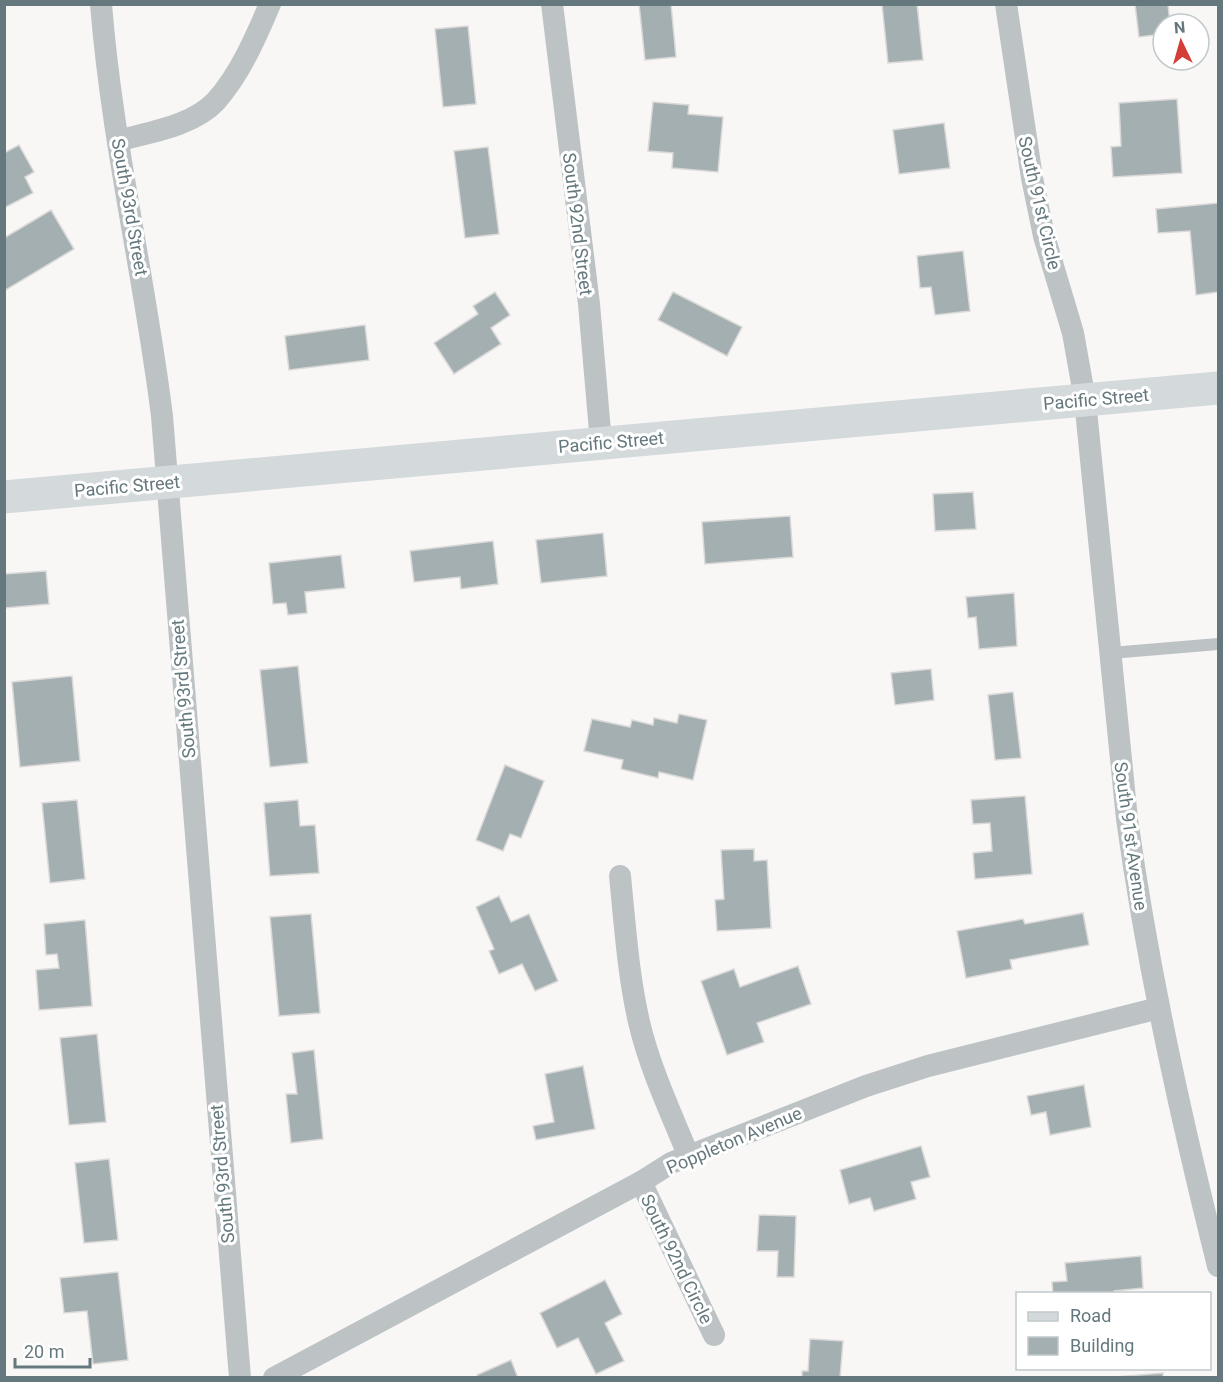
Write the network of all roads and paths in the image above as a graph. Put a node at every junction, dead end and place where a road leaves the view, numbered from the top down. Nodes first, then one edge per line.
1 (101, 4) edge
2 (270, 4) edge
3 (552, 4) edge
4 (1006, 4) edge
5 (118, 141) junction
6 (1218, 388) edge
7 (1085, 400) junction
8 (601, 443) junction
9 (166, 482) junction
10 (4, 497) edge
11 (1218, 644) edge
12 (1111, 653) junction
13 (620, 876) dead end
14 (1159, 1008) junction
15 (689, 1157) junction
16 (641, 1182) junction
17 (1218, 1266) edge
18 (714, 1335) dead end
19 (240, 1377) edge
20 (274, 1377) edge

1 - 5 street, South 93rd Street
2 - 5 street
3 - 8 street, South 92nd Street
4 - 7 street, South 91st Circle
5 - 9 street, South 93rd Street
6 - 7 main road, Pacific Street
7 - 8 main road, Pacific Street
7 - 12 street, South 91st Avenue
8 - 9 main road, Pacific Street
9 - 10 main road, Pacific Street
9 - 19 street, South 93rd Street
11 - 12 lane
12 - 14 street, South 91st Avenue
13 - 15 street
14 - 15 street, Poppleton Avenue
14 - 17 street, South 91st Avenue
15 - 16 street, Poppleton Avenue
16 - 18 street, South 92nd Circle
16 - 20 street, Poppleton Avenue

